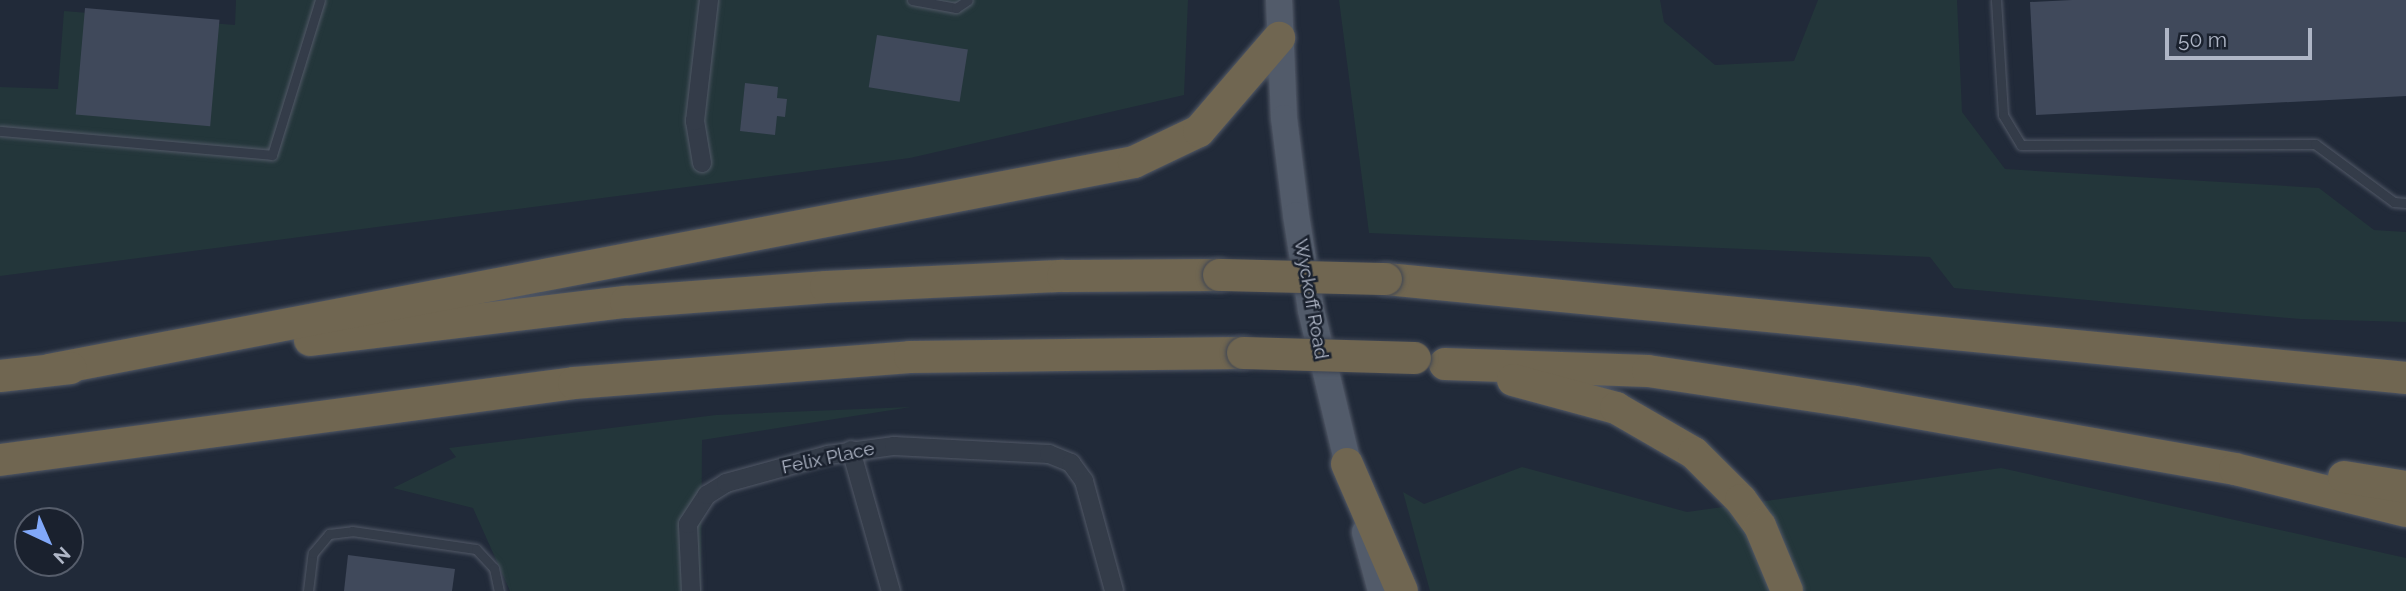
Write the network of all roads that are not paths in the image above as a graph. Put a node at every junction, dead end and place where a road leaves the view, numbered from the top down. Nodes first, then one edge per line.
1 (320, 0) edge
2 (709, 0) edge
3 (912, 0) edge
4 (968, 0) edge
5 (1279, 0) edge
6 (1996, 0) edge
7 (1279, 38) junction
8 (0, 131) edge
9 (702, 163) dead end
10 (2406, 203) edge
11 (1445, 364) junction
12 (2406, 366) edge
13 (2323, 368) junction
14 (49, 370) junction
15 (0, 376) edge
16 (2406, 378) edge
17 (850, 450) junction
18 (0, 460) edge
19 (1347, 464) junction
20 (2235, 469) junction
21 (2406, 487) edge
22 (2406, 512) edge
23 (308, 591) edge
24 (499, 591) edge
25 (691, 591) edge
26 (891, 591) edge
27 (1114, 591) edge
28 (1381, 591) edge
29 (1402, 591) edge
30 (1787, 591) edge

1 - 8 lane
2 - 9 street
3 - 4 lane
5 - 7 main road, Wyckoff Road
6 - 10 lane
7 - 14 highway
7 - 19 main road, Wyckoff Road
11 - 18 highway, bridge
11 - 20 highway
11 - 30 highway
12 - 13 highway
13 - 14 highway, bridge
13 - 16 highway
14 - 15 highway
17 - 25 street, Felix Place
17 - 26 street
17 - 27 street, Felix Place
19 - 28 main road, Wyckoff Road
19 - 29 highway
20 - 21 highway
20 - 22 highway
23 - 24 lane

